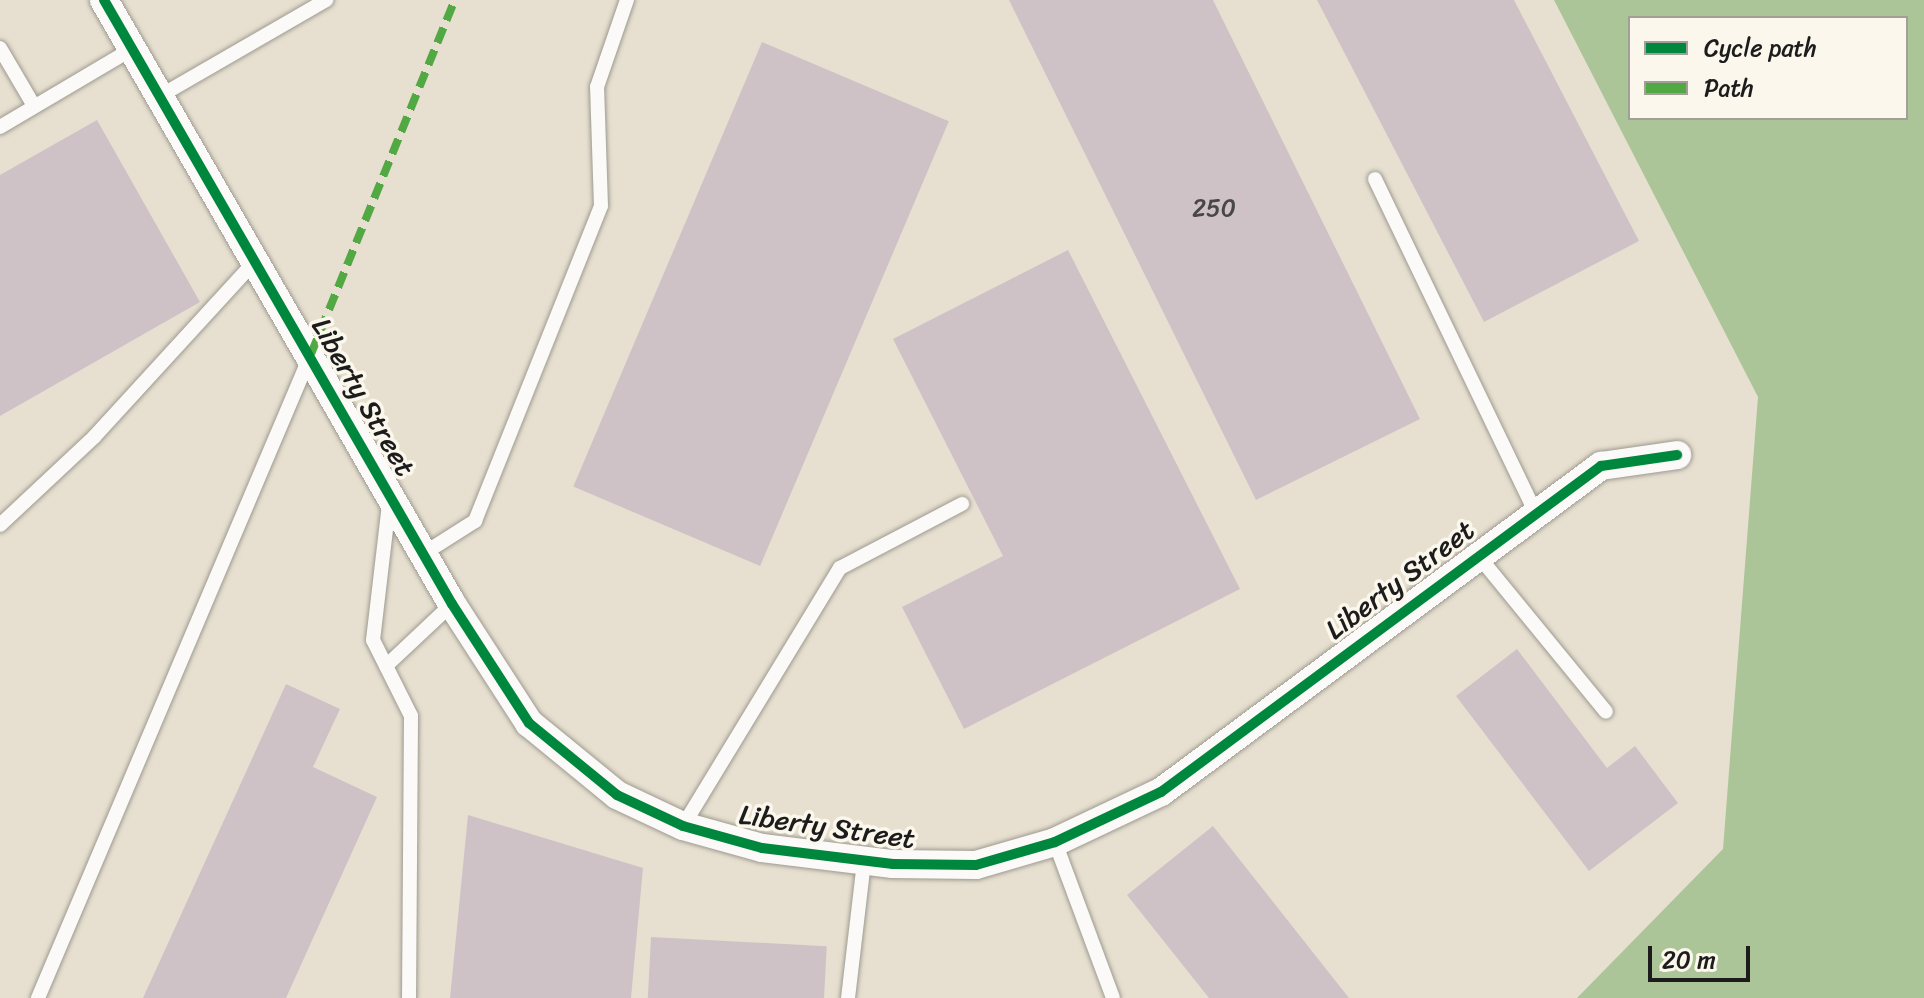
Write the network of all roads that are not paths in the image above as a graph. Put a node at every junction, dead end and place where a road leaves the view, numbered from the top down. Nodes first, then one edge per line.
1 (104, 0) edge
2 (326, 0) edge
3 (627, 0) edge
4 (0, 48) edge
5 (132, 49) junction
6 (160, 96) junction
7 (34, 106) junction
8 (0, 127) edge
9 (1375, 179) dead end
10 (256, 259) junction
11 (311, 354) junction
12 (1677, 455) dead end
13 (391, 492) junction
14 (962, 504) dead end
15 (1534, 510) junction
16 (0, 525) edge
17 (1475, 552) junction
18 (423, 554) junction
19 (452, 604) junction
20 (386, 666) junction
21 (1606, 712) dead end
22 (683, 826) junction
23 (1055, 842) junction
24 (864, 861) junction
25 (38, 998) edge
26 (409, 998) edge
27 (848, 998) edge
28 (1113, 998) edge

1 - 5 street, Liberty Street
2 - 6 lane
3 - 18 lane
4 - 7 lane
5 - 6 street, Liberty Street
5 - 7 lane
6 - 10 street, Liberty Street
7 - 8 lane
9 - 15 lane
10 - 11 street, Liberty Street
10 - 16 lane
11 - 13 street, Liberty Street
11 - 25 lane
12 - 15 street, Liberty Street
13 - 18 street, Liberty Street
13 - 20 lane
14 - 22 lane
15 - 17 street, Liberty Street
17 - 21 lane
17 - 23 street, Liberty Street
18 - 19 street, Liberty Street
19 - 20 lane
19 - 22 street, Liberty Street
20 - 26 lane
22 - 24 street, Liberty Street
23 - 24 street, Liberty Street
23 - 28 lane
24 - 27 lane

